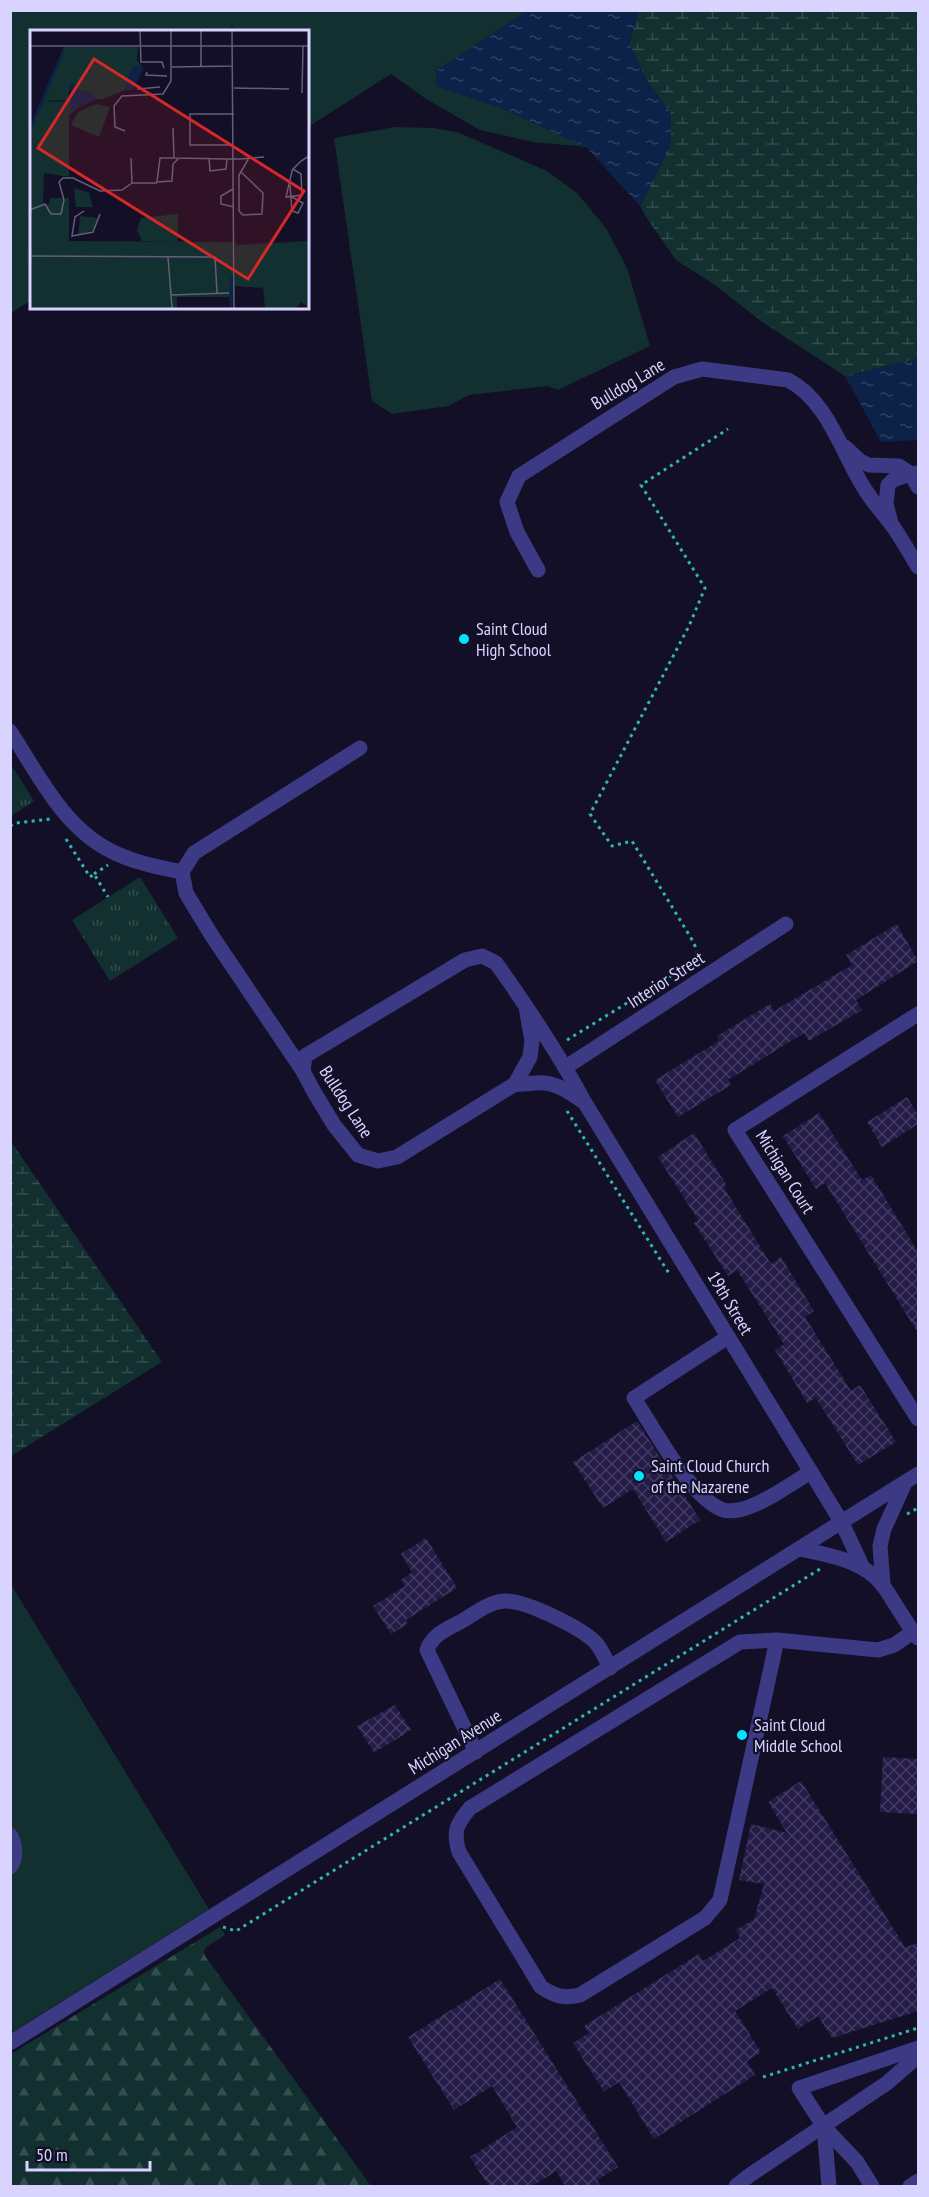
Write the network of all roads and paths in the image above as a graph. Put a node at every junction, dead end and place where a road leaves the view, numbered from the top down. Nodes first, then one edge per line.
1 (728, 429) dead end
2 (840, 440) junction
3 (916, 478) edge
4 (893, 527) junction
5 (918, 567) edge
6 (538, 570) dead end
7 (10, 731) edge
8 (360, 748) dead end
9 (53, 818) dead end
10 (10, 826) edge
11 (65, 838) dead end
12 (182, 872) junction
13 (108, 897) dead end
14 (786, 924) dead end
15 (526, 1007) junction
16 (918, 1014) edge
17 (554, 1048) junction
18 (566, 1067) junction
19 (303, 1071) junction
20 (515, 1084) junction
21 (585, 1103) junction
22 (566, 1110) dead end
23 (672, 1279) dead end
24 (728, 1337) junction
25 (918, 1419) edge
26 (811, 1472) junction
27 (918, 1474) edge
28 (905, 1482) junction
29 (918, 1508) edge
30 (842, 1523) junction
31 (884, 1529) junction
32 (800, 1549) junction
33 (838, 1558) junction
34 (863, 1568) junction
35 (883, 1585) junction
36 (916, 1635) edge
37 (777, 1640) junction
38 (610, 1668) junction
39 (476, 1752) junction
40 (10, 1835) edge
41 (10, 1867) edge
42 (219, 1926) dead end
43 (918, 2028) edge
44 (10, 2043) edge
45 (918, 2048) edge
46 (918, 2056) edge
47 (763, 2078) dead end
48 (824, 2127) junction
49 (918, 2181) edge
50 (736, 2187) edge
51 (829, 2187) edge
52 (872, 2187) edge
53 (910, 2187) edge

1 - 17 path
2 - 3 street
2 - 4 street, Bulldog Lane
2 - 6 street, Bulldog Lane
3 - 4 street
4 - 5 street, Bulldog Lane
7 - 12 street
8 - 12 street
9 - 10 path
11 - 13 path
12 - 19 street
14 - 18 street, Interior Street
15 - 17 street, Bulldog Lane
15 - 19 street, Bulldog Lane
15 - 20 street, Bulldog Lane
16 - 25 street, Michigan Court
17 - 18 street, Bulldog Lane
18 - 21 street, Bulldog Lane
19 - 20 street, Bulldog Lane
20 - 21 street
21 - 24 street, 19th Street
22 - 23 path
24 - 26 street, 19th Street
24 - 26 street
26 - 30 street, 19th Street
27 - 28 street, Michigan Avenue
28 - 30 street, Michigan Avenue
28 - 31 street
29 - 31 path
30 - 32 street, Michigan Avenue
30 - 34 street, 19th Street
31 - 35 street
32 - 33 street
32 - 38 street, Michigan Avenue
33 - 34 street
33 - 42 path
34 - 35 street
35 - 36 street
36 - 37 street
37 - 37 street
38 - 39 street, Michigan Avenue
38 - 39 street
39 - 44 street, Michigan Avenue
40 - 41 street
43 - 47 path
45 - 48 street
46 - 48 street
48 - 50 street
48 - 51 street
48 - 52 street
49 - 53 street

